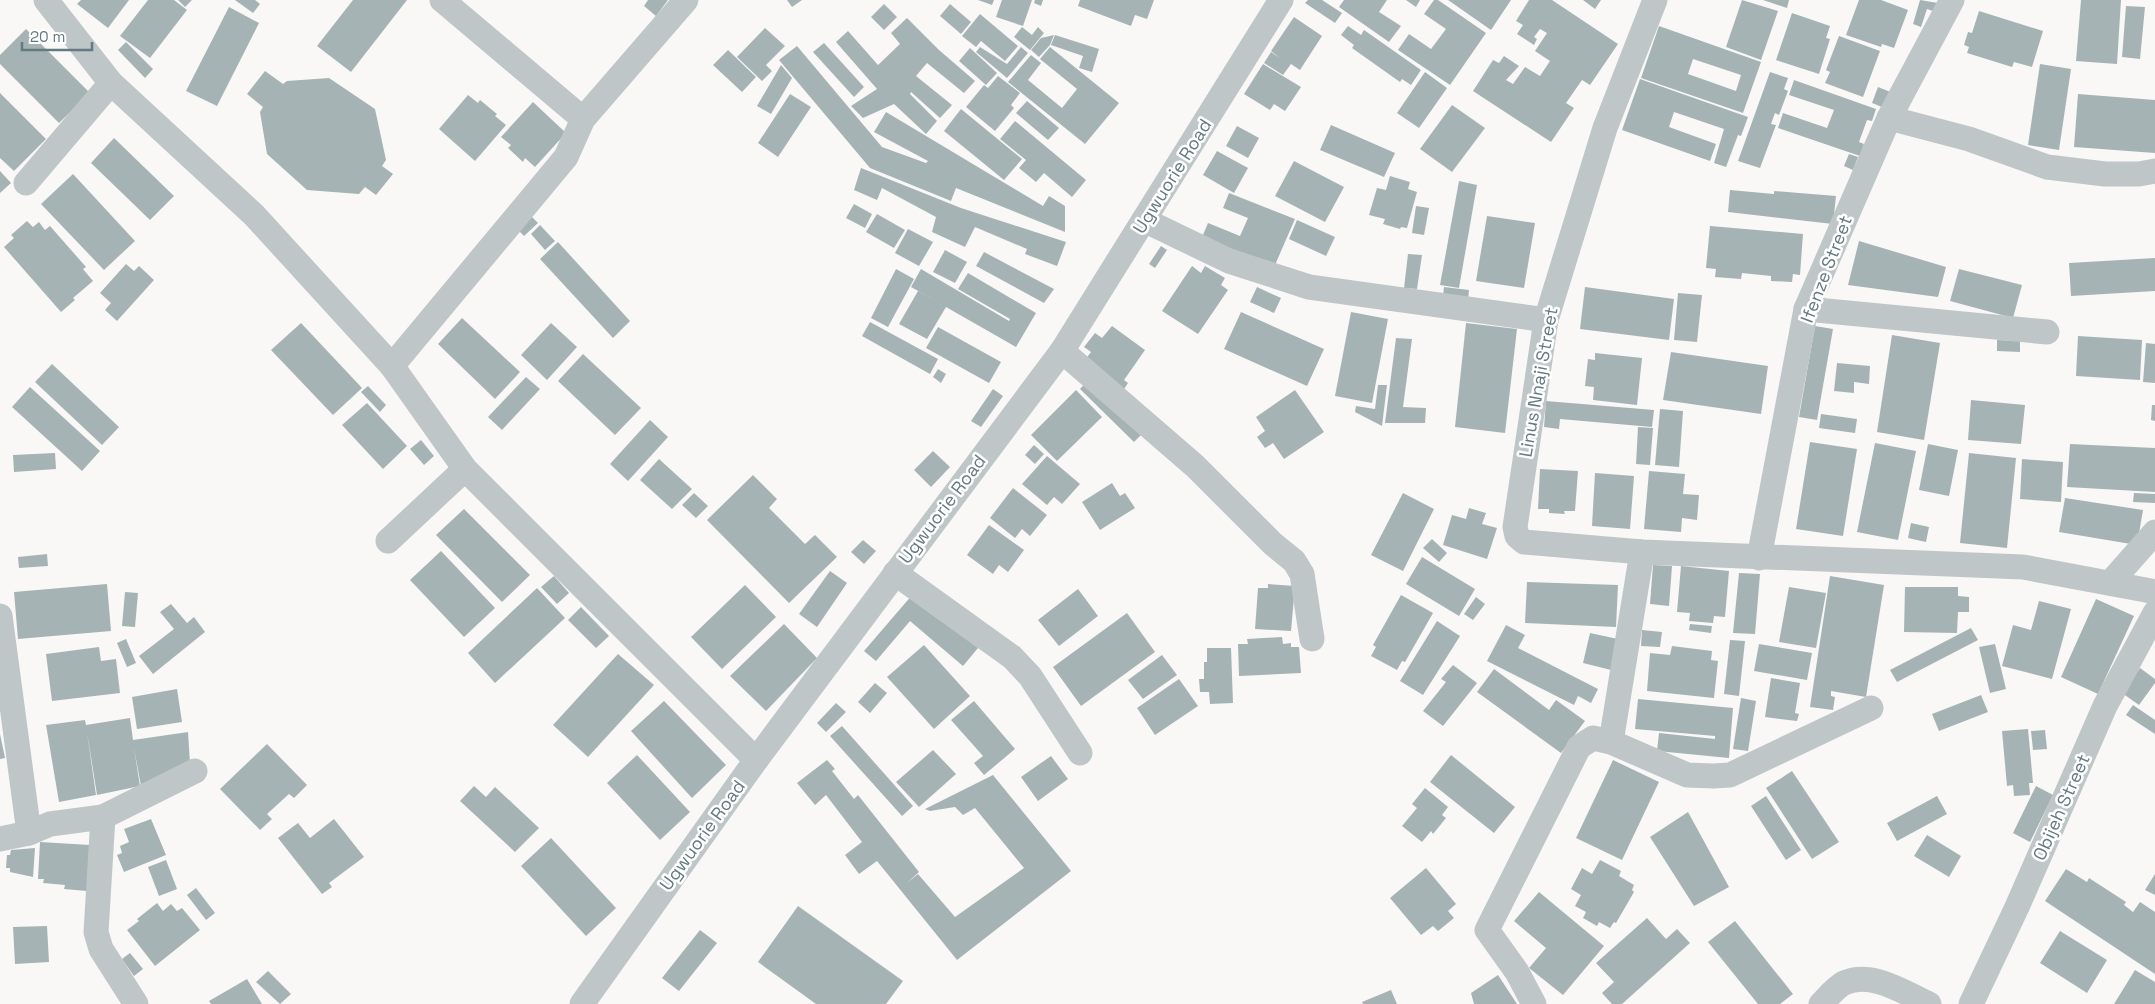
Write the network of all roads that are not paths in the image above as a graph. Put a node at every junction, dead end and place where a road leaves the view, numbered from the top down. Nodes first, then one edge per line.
1 (46, 0) edge
2 (442, 0) edge
3 (686, 0) edge
4 (1281, 0) edge
5 (1655, 0) edge
6 (1952, 0) edge
7 (111, 83) junction
8 (583, 118) junction
9 (1889, 118) junction
10 (2155, 171) edge
11 (26, 183) dead end
12 (1144, 220) junction
13 (1806, 309) junction
14 (1546, 320) junction
15 (2047, 332) dead end
16 (1062, 350) junction
17 (392, 366) junction
18 (465, 468) junction
19 (2155, 532) edge
20 (388, 541) dead end
21 (1642, 552) junction
22 (1759, 558) junction
23 (895, 573) junction
24 (2110, 583) junction
25 (2155, 594) edge
26 (2155, 613) edge
27 (0, 616) edge
28 (1312, 640) dead end
29 (1871, 708) dead end
30 (1610, 742) junction
31 (1080, 753) dead end
32 (756, 760) junction
33 (195, 771) dead end
34 (102, 817) junction
35 (29, 833) junction
36 (0, 839) edge
37 (136, 1004) edge
38 (582, 1004) edge
39 (1534, 1004) edge
40 (1820, 1004) edge
41 (1929, 1004) edge
42 (1971, 1004) edge

1 - 7 street
2 - 8 street
3 - 8 street
4 - 12 street, Ugwuorie Road
5 - 14 street, Linus Nnaji Street
6 - 9 street, Ifenze Street
7 - 11 street
7 - 17 street
8 - 17 street
9 - 10 street
9 - 13 street, Ifenze Street
12 - 14 street
12 - 16 street, Ugwuorie Road
13 - 15 street
13 - 22 street, Ifenze Street
14 - 21 street, Linus Nnaji Street
16 - 23 street, Ugwuorie Road
16 - 28 street
17 - 18 street
18 - 20 street
18 - 32 street
19 - 24 street
21 - 22 street, Linus Nnaji Street
21 - 30 street
22 - 24 street
23 - 31 street
23 - 32 street, Ugwuorie Road
24 - 25 street
26 - 42 street, Obijeh Street
27 - 35 street
29 - 30 street
30 - 39 street
32 - 38 street, Ugwuorie Road
33 - 34 street
34 - 35 street
34 - 37 street
35 - 36 street
40 - 41 street

